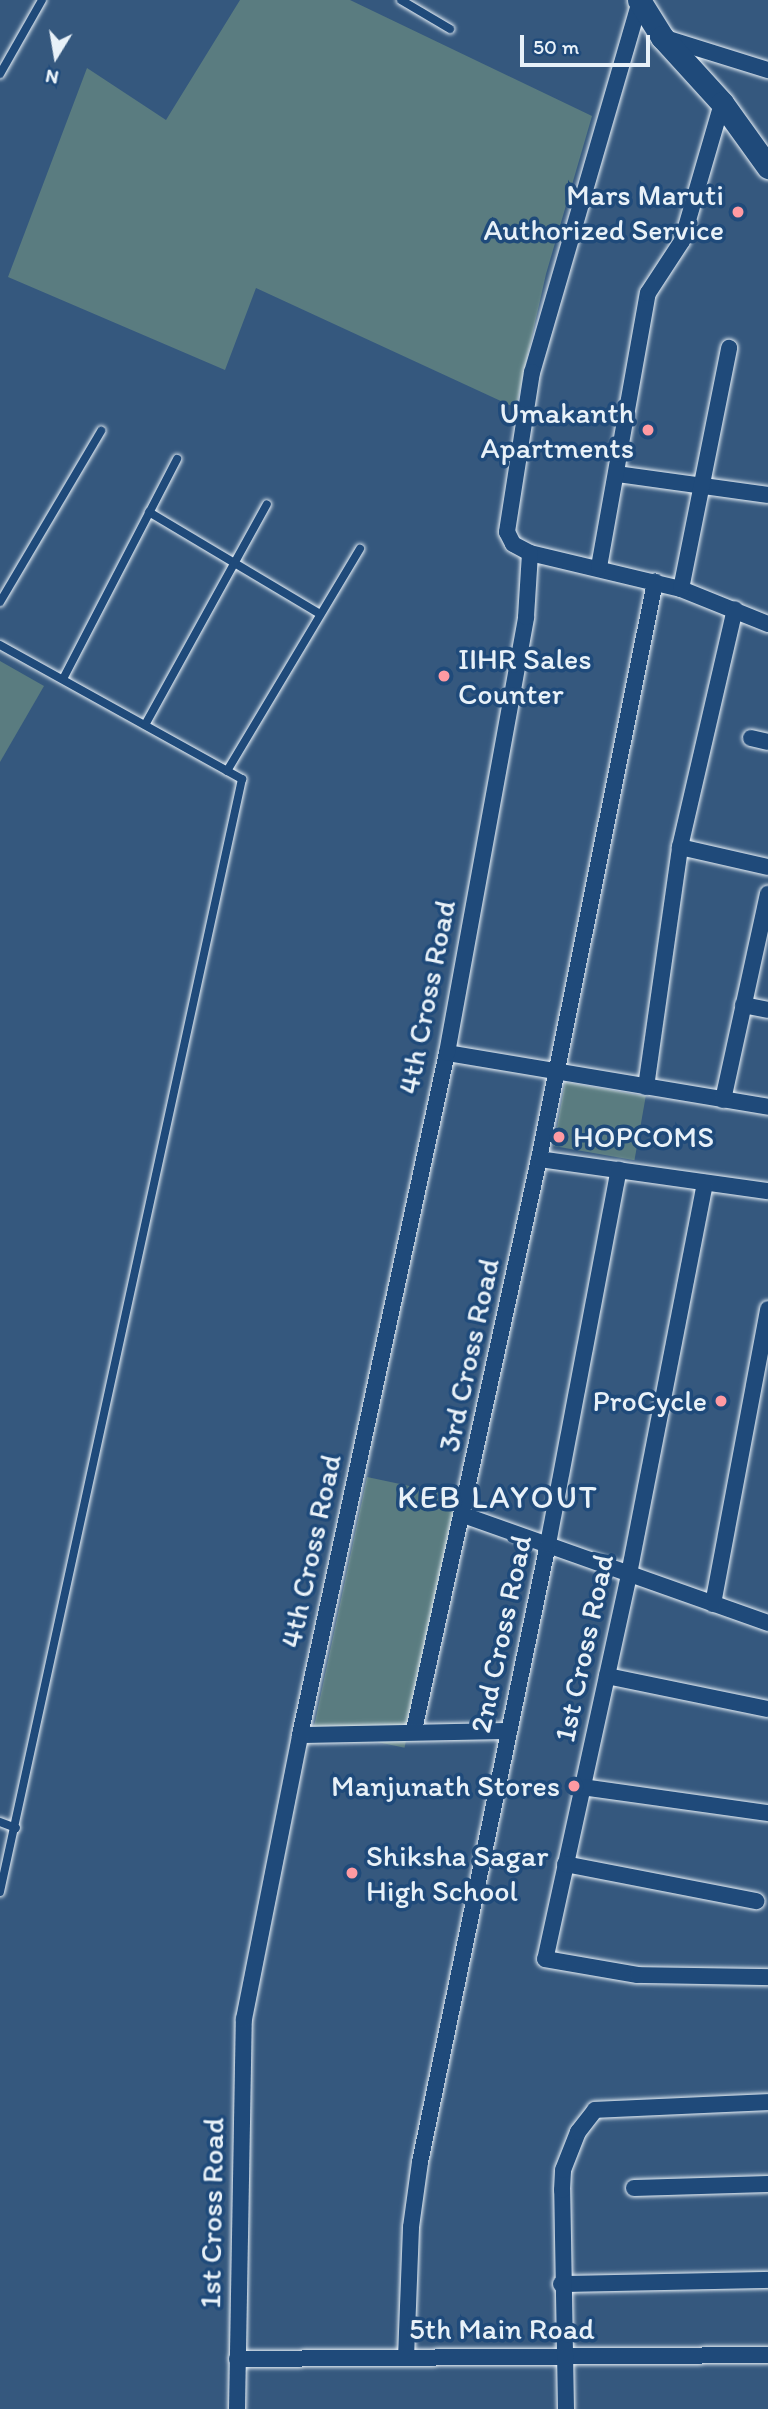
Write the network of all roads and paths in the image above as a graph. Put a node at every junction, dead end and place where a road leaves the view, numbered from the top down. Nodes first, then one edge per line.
1 (42, 0) edge
2 (401, 0) edge
3 (639, 0) edge
4 (450, 29) dead end
5 (662, 37) junction
6 (768, 70) edge
7 (0, 74) edge
8 (722, 103) junction
9 (768, 167) edge
10 (729, 348) dead end
11 (101, 431) dead end
12 (177, 459) dead end
13 (617, 474) junction
14 (704, 489) junction
15 (768, 495) edge
16 (267, 504) dead end
17 (149, 512) junction
18 (360, 549) dead end
19 (530, 552) junction
20 (235, 563) junction
21 (599, 567) junction
22 (655, 582) junction
23 (681, 589) junction
24 (0, 602) edge
25 (735, 609) junction
26 (320, 614) junction
27 (767, 620) edge
28 (0, 645) edge
29 (63, 679) junction
30 (145, 725) junction
31 (751, 738) dead end
32 (768, 742) edge
33 (227, 771) junction
34 (680, 847) junction
35 (768, 867) edge
36 (768, 894) edge
37 (743, 1005) junction
38 (768, 1010) edge
39 (447, 1053) junction
40 (555, 1073) junction
41 (646, 1087) junction
42 (723, 1100) junction
43 (768, 1107) edge
44 (539, 1159) junction
45 (619, 1170) junction
46 (705, 1183) junction
47 (768, 1191) edge
48 (768, 1309) edge
49 (463, 1515) junction
50 (548, 1544) junction
51 (629, 1575) junction
52 (713, 1604) junction
53 (768, 1622) edge
54 (607, 1676) junction
55 (768, 1709) edge
56 (414, 1730) junction
57 (509, 1731) junction
58 (300, 1735) junction
59 (582, 1787) junction
60 (768, 1813) edge
61 (0, 1822) edge
62 (16, 1828) junction
63 (565, 1864) junction
64 (0, 1892) edge
65 (756, 1900) dead end
66 (768, 1977) edge
67 (244, 2019) joint
68 (768, 2102) edge
69 (768, 2184) edge
70 (635, 2188) dead end
71 (768, 2280) edge
72 (561, 2284) junction
73 (768, 2355) edge
74 (565, 2357) junction
75 (406, 2358) junction
76 (237, 2359) junction
77 (237, 2409) edge
78 (566, 2409) edge

1 - 7 lane
2 - 4 lane
3 - 5 street
3 - 19 street
5 - 6 street
5 - 8 street
8 - 9 street
8 - 13 street
10 - 14 street
11 - 24 lane
12 - 17 lane
13 - 14 street
13 - 21 street
14 - 15 street
14 - 23 street
16 - 20 lane
17 - 20 lane
17 - 29 lane
18 - 26 lane
19 - 21 street
19 - 39 street, 4th Cross Road
20 - 26 lane
20 - 30 lane
21 - 22 street
22 - 23 street
22 - 40 street, 3rd Cross Road
23 - 25 street
25 - 27 street
25 - 34 street
26 - 33 lane
28 - 29 lane
29 - 30 lane
30 - 33 lane
31 - 32 street
33 - 62 lane
34 - 35 street
34 - 41 street
36 - 37 street
37 - 38 street
37 - 42 street
39 - 40 street
39 - 58 street, 4th Cross Road
40 - 41 street
40 - 44 street, 3rd Cross Road
41 - 42 street
42 - 43 street
44 - 45 street
44 - 49 street, 3rd Cross Road
45 - 46 street
45 - 50 street, 2nd Cross Road
46 - 47 street
46 - 51 street, 1st Cross Road
48 - 52 street
49 - 50 street
49 - 56 street, 3rd Cross Road
50 - 51 street
50 - 57 street, 2nd Cross Road
51 - 52 street
51 - 54 street, 1st Cross Road
52 - 53 street
54 - 55 street
54 - 59 street, 1st Cross Road
56 - 57 street
56 - 58 street
57 - 75 street, 2nd Cross Road
58 - 67 street, 4th Cross Road
59 - 60 street
59 - 63 street, 1st Cross Road
61 - 62 lane
62 - 64 lane
63 - 65 street
63 - 66 street, 1st Cross Road
67 - 76 street, 1st Cross Road
68 - 72 street
69 - 70 street
71 - 72 street
72 - 74 street
73 - 74 street, 5th Main Road
74 - 75 street, 5th Main Road
74 - 78 street
75 - 76 street, 5th Main Road
76 - 77 street, 1st Cross Road

